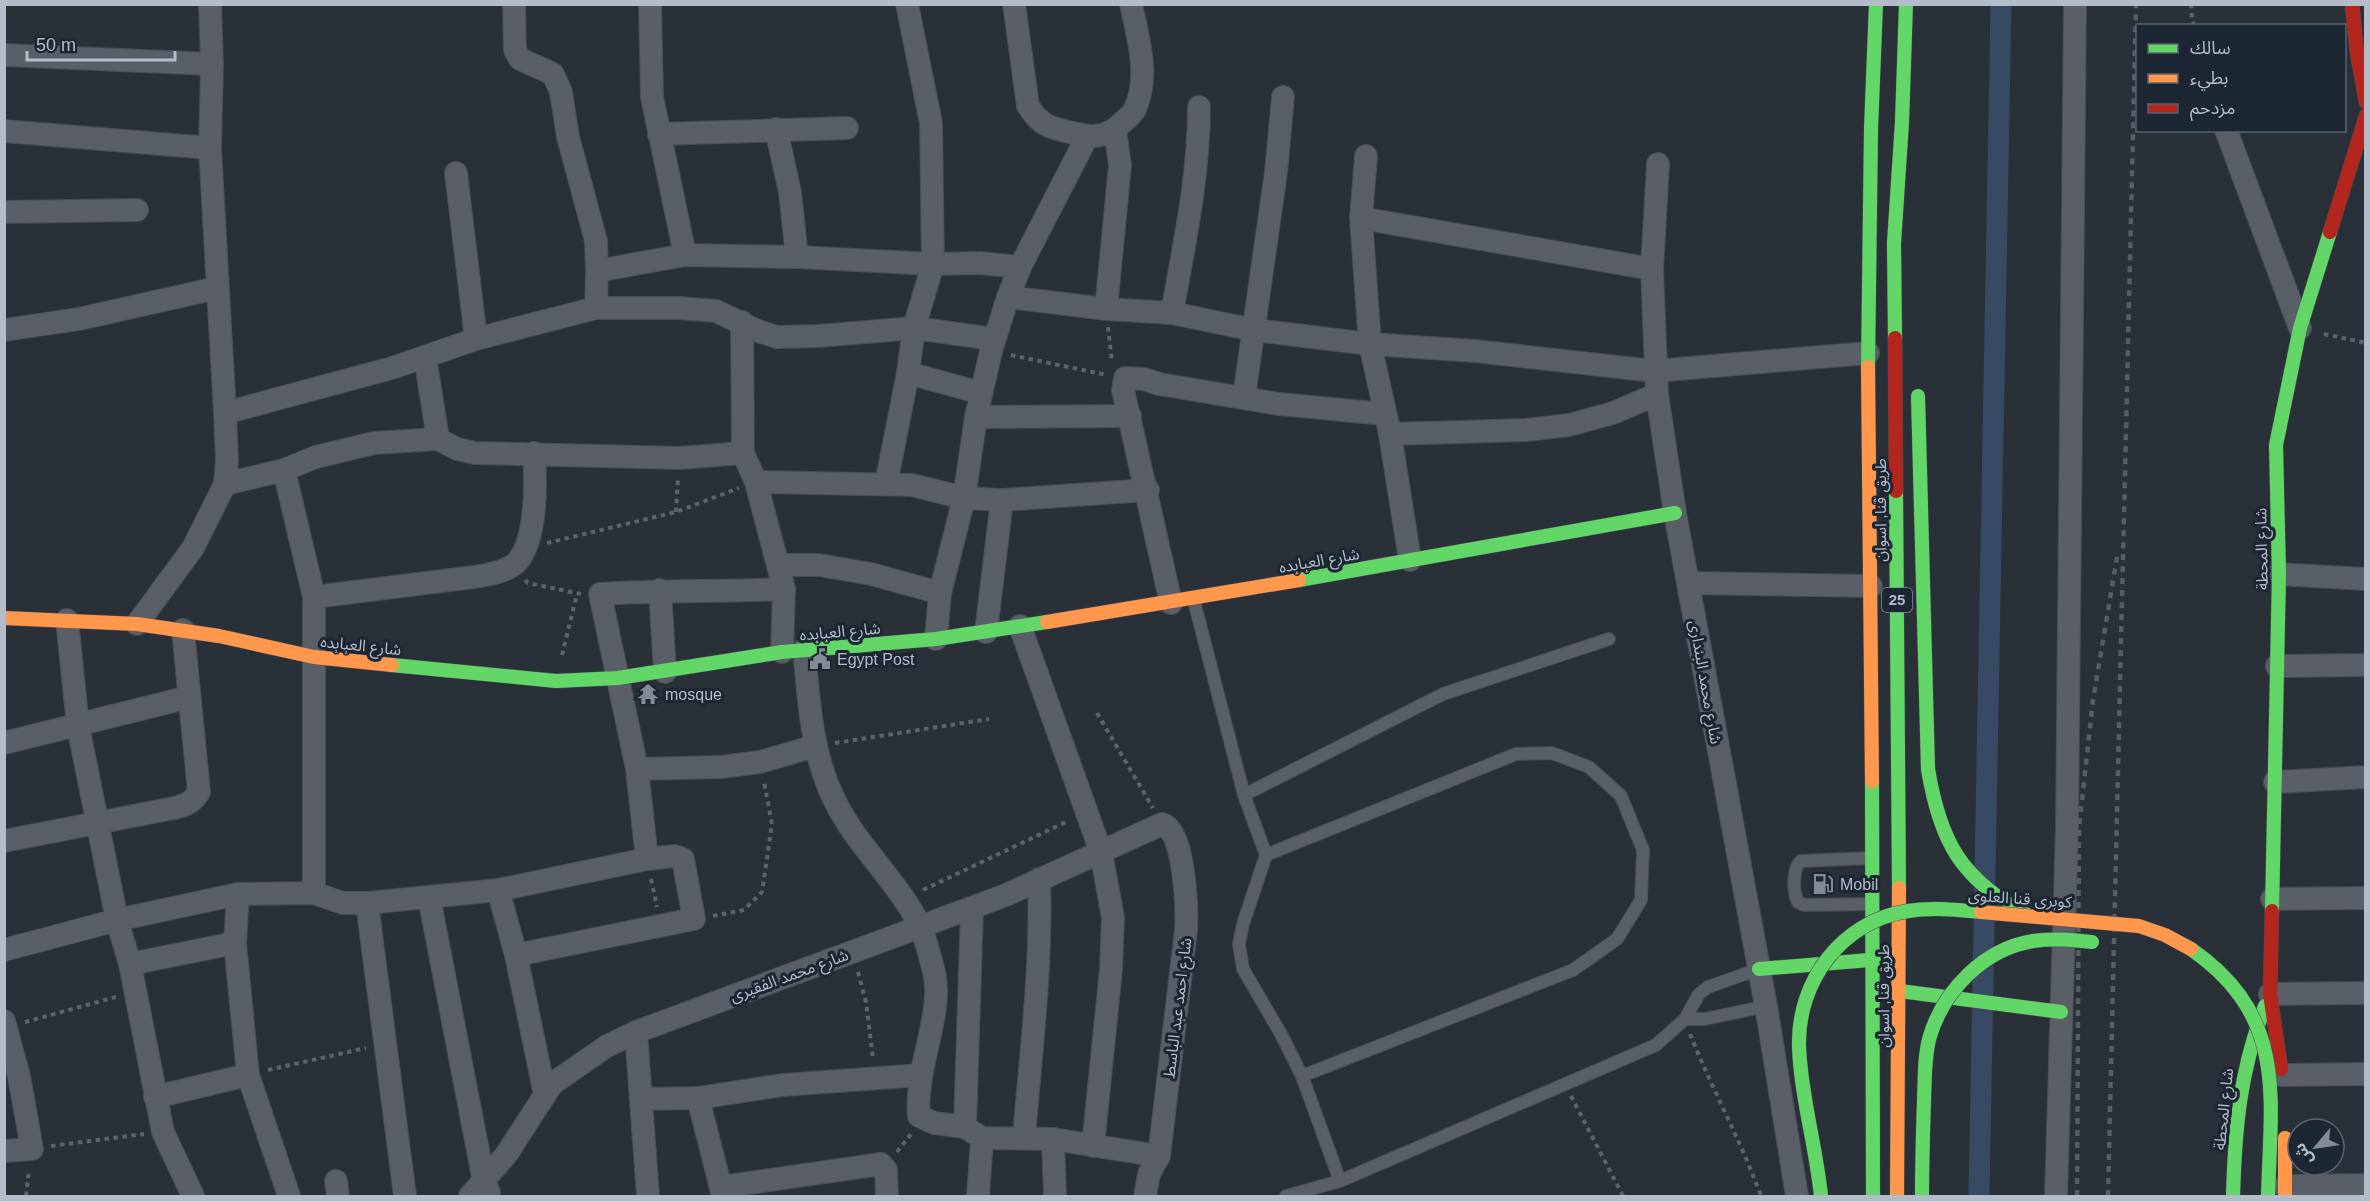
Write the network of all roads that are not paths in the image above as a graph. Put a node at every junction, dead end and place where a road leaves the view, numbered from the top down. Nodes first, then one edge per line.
1 (210, 4) edge
2 (514, 4) edge
3 (650, 4) edge
4 (907, 4) edge
5 (1014, 4) edge
6 (1131, 4) edge
7 (1876, 4) edge
8 (1906, 4) edge
9 (2075, 4) edge
10 (2357, 6) edge
11 (2351, 53) edge
12 (4, 55) edge
13 (212, 64) junction
14 (1283, 97) dead end
15 (2366, 102) edge
16 (1199, 106) dead end
17 (2366, 116) edge
18 (1902, 122) junction
19 (847, 128) dead end
20 (776, 129) junction
21 (1115, 130) junction
22 (4, 131) edge
23 (2227, 132) edge
24 (659, 134) junction
25 (1087, 137) junction
26 (210, 148) junction
27 (1366, 156) dead end
28 (1658, 164) dead end
29 (456, 173) dead end
30 (1911, 183) dead end
31 (137, 210) dead end
32 (4, 212) edge
33 (1361, 218) junction
34 (685, 255) junction
35 (797, 257) junction
36 (933, 264) junction
37 (1020, 267) junction
38 (1652, 269) junction
39 (597, 271) junction
40 (217, 288) junction
41 (1008, 297) junction
42 (596, 308) junction
43 (1106, 309) junction
44 (1172, 313) junction
45 (742, 322) junction
46 (914, 328) junction
47 (2300, 328) junction
48 (4, 330) edge
49 (1254, 330) junction
50 (476, 339) junction
51 (1370, 344) junction
52 (993, 345) junction
53 (1868, 353) junction
54 (425, 357) junction
55 (1654, 370) junction
56 (908, 373) junction
57 (1917, 387) dead end
58 (981, 393) junction
59 (1656, 394) junction
60 (1244, 398) junction
61 (225, 413) junction
62 (1130, 416) junction
63 (976, 417) junction
64 (1388, 424) junction
65 (438, 439) junction
66 (534, 453) junction
67 (743, 453) junction
68 (284, 470) junction
69 (756, 482) junction
70 (225, 484) junction
71 (886, 484) junction
72 (1148, 490) junction
73 (964, 498) junction
74 (1002, 500) junction
75 (1675, 513) junction
76 (1410, 560) junction
77 (779, 565) junction
78 (2279, 574) junction
79 (2366, 579) edge
80 (1688, 583) junction
81 (1871, 586) junction
82 (784, 589) junction
83 (660, 590) junction
84 (940, 593) junction
85 (314, 597) junction
86 (1194, 599) junction
87 (1172, 603) junction
88 (4, 618) edge
89 (67, 620) junction
90 (137, 624) junction
91 (1020, 626) junction
92 (183, 630) junction
93 (986, 632) junction
94 (936, 639) junction
95 (1609, 639) dead end
96 (793, 651) junction
97 (314, 657) junction
98 (2366, 665) edge
99 (2277, 666) junction
100 (665, 672) junction
101 (618, 678) junction
102 (189, 697) junction
103 (78, 726) junction
104 (4, 743) edge
105 (815, 746) junction
106 (637, 769) junction
107 (2366, 777) edge
108 (2275, 782) junction
109 (1244, 795) junction
110 (96, 822) junction
111 (1162, 824) joint
112 (4, 841) edge
113 (1101, 852) junction
114 (1266, 855) junction
115 (1899, 857) junction
116 (1872, 858) junction
117 (647, 859) junction
118 (1039, 879) junction
119 (498, 890) junction
120 (314, 893) junction
121 (238, 894) junction
122 (429, 897) junction
123 (2272, 898) junction
124 (2366, 898) edge
125 (367, 903) junction
126 (1872, 904) junction
127 (1899, 904) junction
128 (972, 908) junction
129 (2027, 915) junction
130 (117, 920) junction
131 (920, 926) junction
132 (234, 943) junction
133 (2111, 943) dead end
134 (4, 950) edge
135 (516, 955) junction
136 (1900, 958) junction
137 (1872, 960) junction
138 (130, 964) junction
139 (1758, 969) junction
140 (1900, 990) junction
141 (2366, 993) edge
142 (2270, 994) junction
143 (1766, 1006) junction
144 (2061, 1012) junction
145 (1685, 1019) junction
146 (5, 1024) edge
147 (636, 1032) junction
148 (2240, 1033) dead end
149 (2366, 1074) edge
150 (248, 1075) junction
151 (921, 1075) junction
152 (2282, 1075) junction
153 (1302, 1076) junction
154 (12, 1077) edge
155 (545, 1095) junction
156 (156, 1097) junction
157 (698, 1098) junction
158 (641, 1100) junction
159 (2251, 1129) dead end
160 (973, 1133) junction
161 (1024, 1137) junction
162 (1053, 1139) junction
163 (1093, 1146) junction
164 (4, 1151) edge
165 (1159, 1156) junction
166 (1340, 1180) junction
167 (2366, 1185) edge
168 (801, 1187) edge
169 (482, 1192) edge
170 (723, 1192) edge
171 (2279, 1193) edge
172 (193, 1197) edge
173 (290, 1197) edge
174 (405, 1197) edge
175 (648, 1197) edge
176 (887, 1197) edge
177 (978, 1197) edge
178 (1055, 1197) edge
179 (1145, 1197) edge
180 (1286, 1197) edge
181 (1797, 1197) edge
182 (1821, 1197) edge
183 (1873, 1197) edge
184 (1897, 1197) edge
185 (1922, 1197) edge
186 (2055, 1197) edge
187 (2234, 1197) edge

1 - 13 street
2 - 39 street
3 - 24 street
4 - 36 street
5 - 25 street
6 - 21 street
7 - 53 main road, طريق قنا, اسوان / 25
8 - 18 main road, طريق قنا, اسوان / 25
9 - 144 street
10 - 11 main road
11 - 15 main road
12 - 13 street
13 - 26 street
14 - 49 street
16 - 44 street
17 - 47 main road, شارع المحطة
18 - 30 main road
18 - 115 main road, طريق قنا, اسوان / 25
19 - 20 street
20 - 24 street
20 - 35 street
21 - 25 street
21 - 43 street
22 - 26 street
23 - 47 street
24 - 34 street
25 - 37 street
26 - 40 street
27 - 33 street
28 - 38 street, شارع محمد البندارى
29 - 50 street
31 - 32 street
33 - 38 street
33 - 51 street
34 - 35 street
34 - 39 street
35 - 36 street
36 - 37 street
36 - 46 street
37 - 41 street
38 - 55 street, شارع محمد البندارى
39 - 42 street
40 - 48 street
40 - 61 street
41 - 43 street
41 - 52 street
42 - 45 street
42 - 50 street
43 - 44 street
44 - 49 street
45 - 46 street
45 - 67 street
46 - 52 street
46 - 56 street
47 - 78 main road, شارع المحطة
49 - 51 street
49 - 60 street
50 - 54 street
51 - 55 street
51 - 64 street
52 - 58 street
53 - 55 street
53 - 81 main road, طريق قنا, اسوان / 25
54 - 61 street
54 - 65 street
55 - 59 street, شارع محمد البندارى
56 - 58 street
56 - 71 street
57 - 129 main road
58 - 63 street
59 - 64 street
59 - 75 street, شارع محمد البندارى
60 - 62 street
60 - 64 street
61 - 70 street
62 - 63 street
62 - 72 street
63 - 73 street
64 - 76 street
65 - 66 street
65 - 68 street
66 - 67 street
66 - 85 street
67 - 69 street
68 - 70 street
68 - 85 street
69 - 71 street
69 - 77 street
70 - 90 street
71 - 73 street
72 - 74 street
72 - 87 street
73 - 74 street
73 - 84 street
74 - 93 street
75 - 76 main road, شارع العبابده
75 - 80 street, شارع محمد البندارى
76 - 86 main road, شارع العبابده
77 - 82 street
77 - 84 street
78 - 79 street
78 - 99 main road, شارع المحطة
80 - 81 street
80 - 139 street, شارع محمد البندارى
81 - 116 main road, طريق قنا, اسوان / 25
82 - 83 street
82 - 96 street
83 - 100 street
83 - 101 street
84 - 94 street
85 - 97 street
86 - 87 main road, شارع العبابده
86 - 109 lane
87 - 91 main road, شارع العبابده
88 - 89 main road, شارع العبابده
89 - 90 main road, شارع العبابده
89 - 103 street
90 - 92 main road, شارع العبابده
91 - 93 main road, شارع العبابده
91 - 113 street
92 - 97 main road, شارع العبابده
92 - 102 street
93 - 94 main road, شارع العبابده
94 - 96 main road, شارع العبابده
95 - 109 lane
96 - 100 main road, شارع العبابده
96 - 105 street
97 - 101 main road, شارع العبابده
97 - 120 street
98 - 99 street
99 - 108 main road, شارع المحطة
100 - 101 main road, شارع العبابده
101 - 106 street
102 - 103 street
102 - 110 street
103 - 104 street
103 - 110 street
105 - 106 street
105 - 131 street
106 - 117 street
107 - 108 street
108 - 123 main road, شارع المحطة
109 - 114 lane
110 - 112 street
110 - 130 street
111 - 113 street, شارع محمد الفقيرى
111 - 165 street, شارع احمد عبد الباسط
113 - 118 street, شارع محمد الفقيرى
113 - 163 street
114 - 153 lane
114 - 153 lane
115 - 116 main road
115 - 127 main road, طريق قنا, اسوان / 25
116 - 126 main road, طريق قنا, اسوان / 25
116 - 126 lane
117 - 119 street
117 - 135 street
118 - 128 street, شارع محمد الفقيرى
118 - 161 street
119 - 122 street
119 - 135 street
120 - 121 street
120 - 125 street
121 - 130 street
121 - 132 street
122 - 125 street
122 - 169 street
123 - 124 street
123 - 142 main road, شارع المحطة
125 - 174 street
126 - 127 main road
126 - 137 main road, طريق قنا, اسوان / 25
127 - 136 main road, طريق قنا, اسوان / 25
128 - 131 street, شارع محمد الفقيرى
128 - 160 street
129 - 171 main road, كوبرى قنا العلوى, bridge
129 - 182 main road, كوبرى قنا العلوى, bridge
130 - 134 street
130 - 138 street
131 - 147 street, شارع محمد الفقيرى
131 - 151 street
132 - 138 street
132 - 150 street
133 - 185 main road, bridge
135 - 155 street
136 - 137 main road
136 - 140 main road, طريق قنا, اسوان / 25
137 - 139 main road
137 - 183 main road, طريق قنا, اسوان / 25
138 - 156 street
139 - 143 street, شارع محمد البندارى
139 - 145 lane
140 - 144 main road
140 - 184 main road, طريق قنا, اسوان / 25
141 - 142 street
142 - 152 main road, شارع المحطة
142 - 187 main road, شارع المحطة
143 - 145 lane
143 - 181 street, شارع محمد البندارى
144 - 186 street
145 - 166 lane
146 - 154 street
147 - 155 street, شارع محمد الفقيرى
147 - 158 street
148 - 159 main road
149 - 152 street
150 - 156 street
150 - 173 street
151 - 157 street
151 - 160 street
152 - 171 main road, شارع المحطة
153 - 166 lane
154 - 164 street
155 - 169 street, شارع محمد الفقيرى
156 - 172 street
157 - 158 street
157 - 170 street
158 - 175 street
160 - 161 street
160 - 177 street
161 - 162 street
162 - 163 street
162 - 178 street
163 - 165 street
165 - 179 street, شارع احمد عبد الباسط
166 - 180 lane
167 - 171 street
168 - 170 street
168 - 176 street

